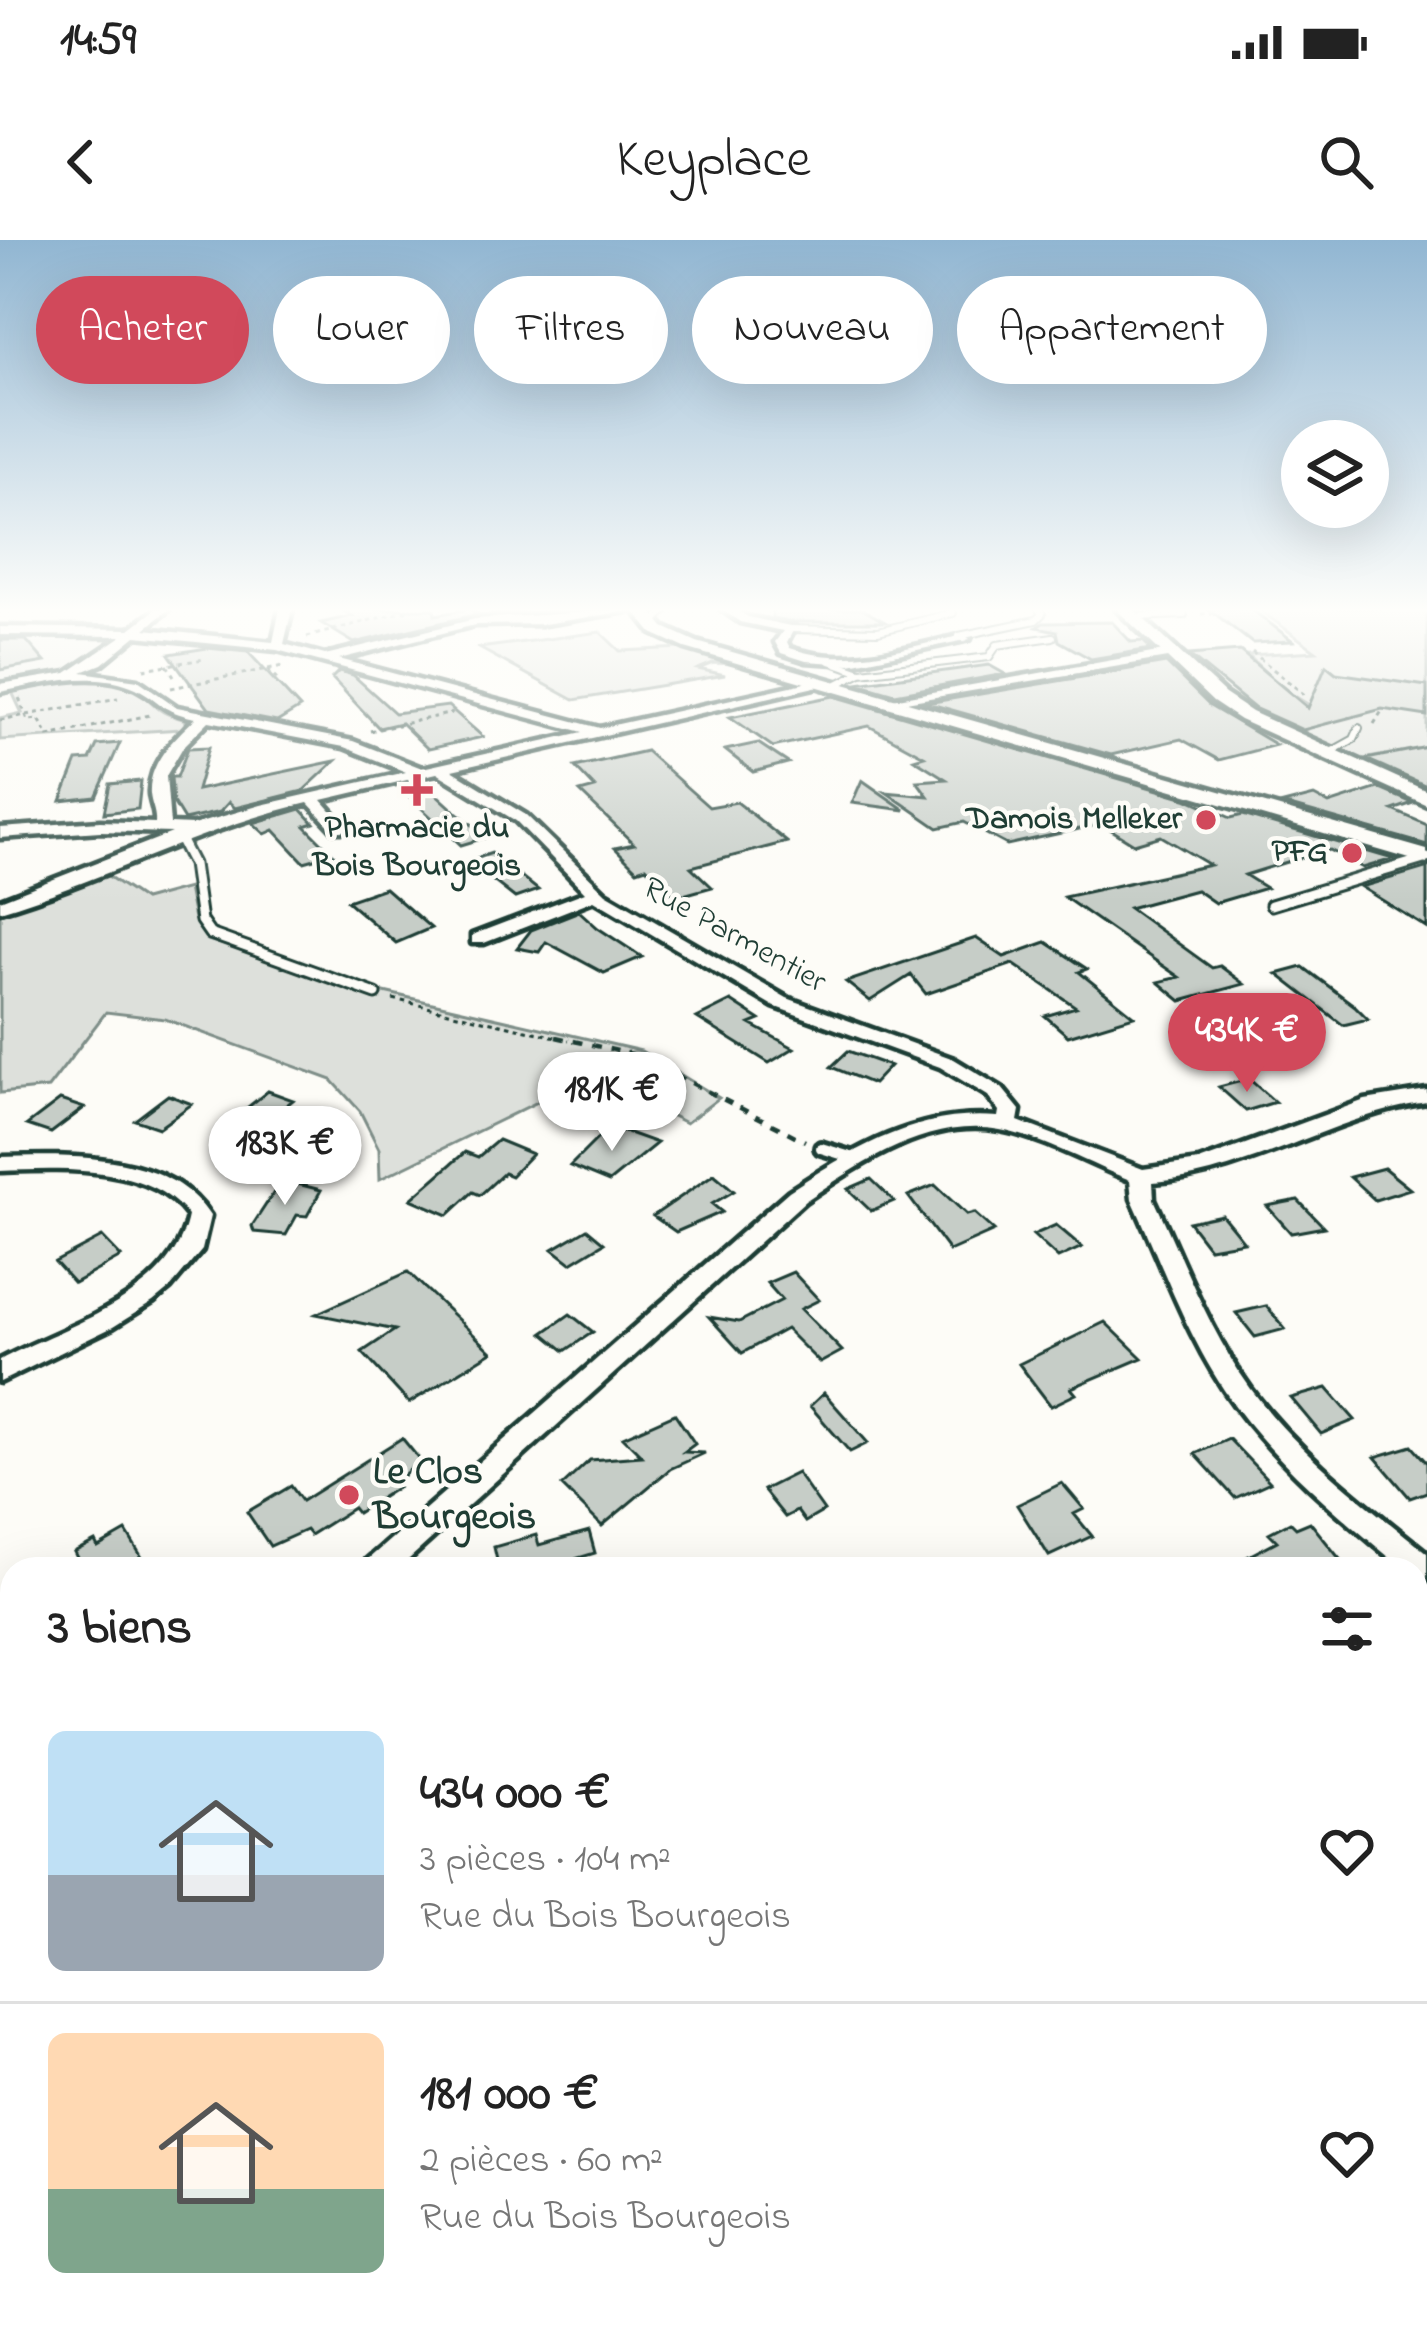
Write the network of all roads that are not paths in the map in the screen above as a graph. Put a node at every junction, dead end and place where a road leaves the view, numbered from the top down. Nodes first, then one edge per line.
1 (168, 706) edge
2 (506, 706) edge
3 (702, 706) edge
4 (906, 706) edge
5 (1234, 706) edge
6 (204, 718) junction
7 (1359, 728) dead end
8 (604, 733) junction
9 (1327, 754) junction
10 (430, 771) junction
11 (310, 797) junction
12 (1427, 799) edge
13 (162, 826) junction
14 (339, 828) dead end
15 (0, 833) edge
16 (187, 834) junction
17 (1427, 857) edge
18 (597, 893) junction
19 (1271, 905) dead end
20 (0, 906) edge
21 (478, 939) dead end
22 (376, 994) road end
23 (1427, 1096) edge
24 (1007, 1124) junction
25 (821, 1148) road end
26 (854, 1158) junction
27 (0, 1164) edge
28 (1141, 1176) junction
29 (0, 1372) edge
30 (390, 1557) edge
31 (1410, 1557) edge

1 - 6 street, Rue Parmentier
2 - 8 street
3 - 8 street
4 - 17 street
5 - 9 street
6 - 10 street, Rue Parmentier
6 - 13 street
7 - 9 lane
8 - 10 street
9 - 12 street
10 - 11 street
10 - 18 street, Rue Parmentier
11 - 14 street
11 - 16 street
13 - 15 street
13 - 16 street
16 - 20 street
16 - 22 lane
17 - 19 lane
18 - 21 street
18 - 24 street, Rue Parmentier
23 - 28 street
24 - 26 street
24 - 28 street
25 - 26 lane
26 - 30 street
27 - 29 street
28 - 31 street

